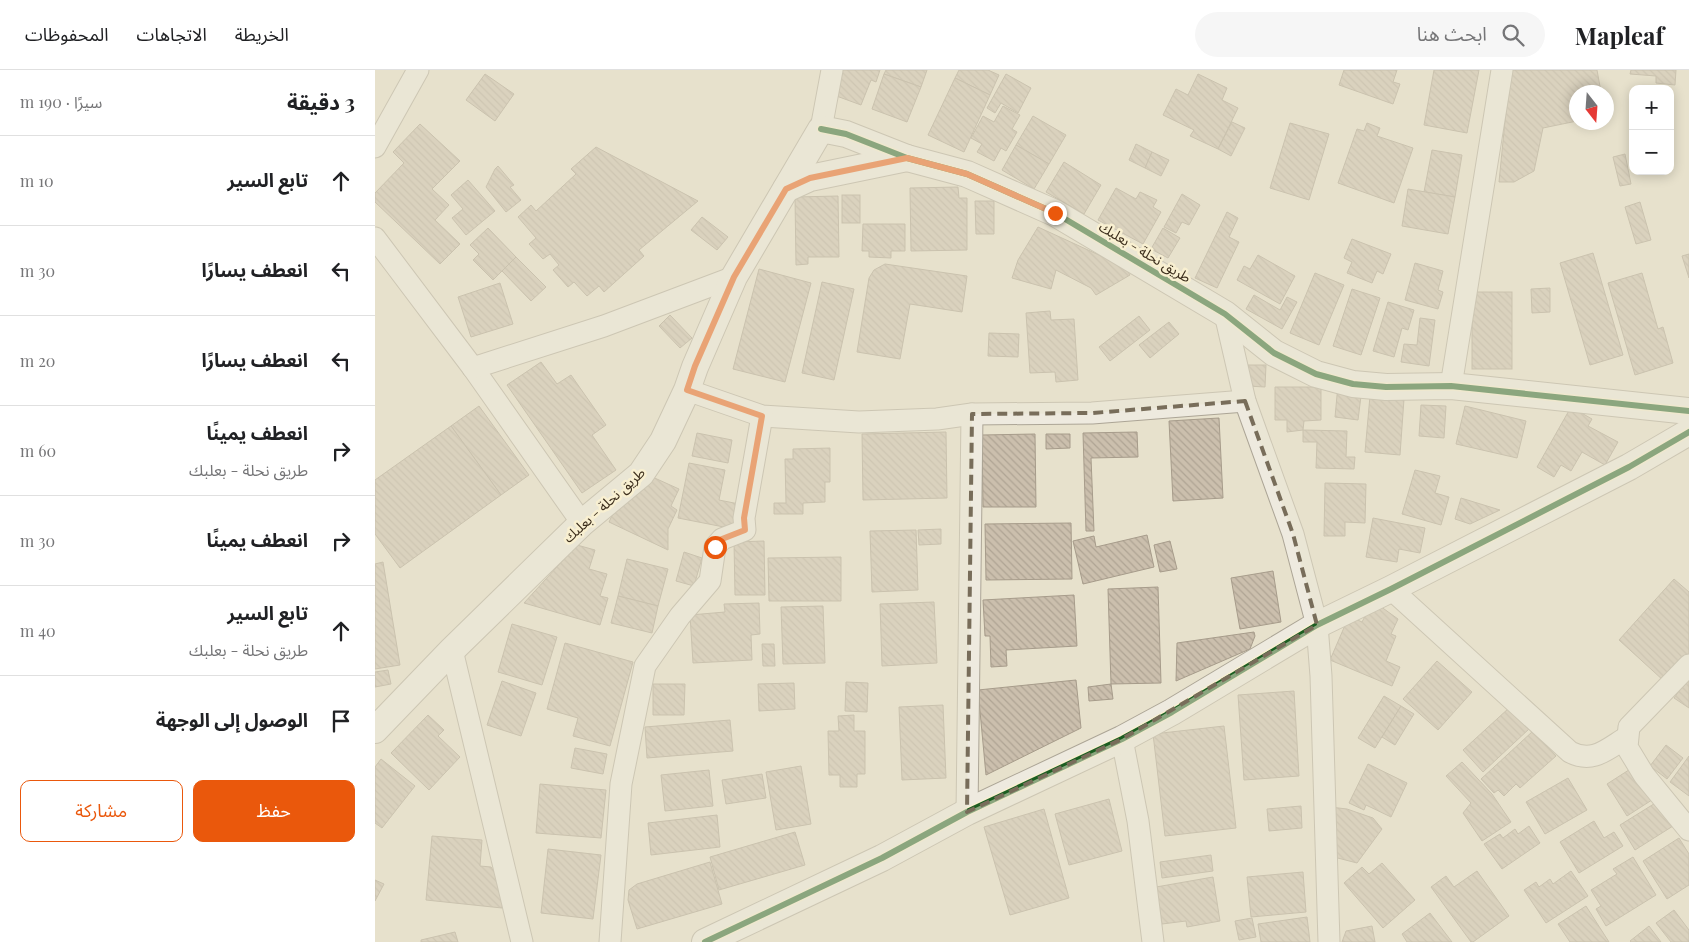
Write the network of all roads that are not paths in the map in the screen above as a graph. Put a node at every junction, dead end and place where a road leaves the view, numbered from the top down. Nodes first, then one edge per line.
1 (418, 70) edge
2 (832, 70) edge
3 (1502, 70) edge
4 (821, 129) junction
5 (375, 147) edge
6 (907, 158) junction
7 (786, 189) junction
8 (375, 238) edge
9 (734, 277) junction
10 (1225, 314) junction
11 (473, 368) junction
12 (1451, 386) junction
13 (687, 390) junction
14 (1245, 402) junction
15 (1689, 411) edge
16 (972, 414) junction
17 (762, 416) junction
18 (1689, 432) edge
19 (582, 523) junction
20 (1391, 589) junction
21 (1317, 625) junction
22 (453, 650) junction
23 (1689, 665) edge
24 (375, 730) edge
25 (1627, 737) junction
26 (1122, 739) junction
27 (967, 812) junction
28 (1689, 830) edge
29 (523, 942) edge
30 (609, 942) edge
31 (705, 942) edge
32 (1153, 942) edge
33 (1329, 942) edge

1 - 5 street
2 - 4 street
3 - 12 street
4 - 6 street, طريق نحلة - بعلبك
4 - 7 street, طريق نحلة - بعلبك
6 - 7 street
6 - 10 street, طريق نحلة - بعلبك
7 - 9 street, طريق نحلة - بعلبك
8 - 11 street
9 - 11 street
9 - 13 street, طريق نحلة - بعلبك
10 - 12 street, طريق نحلة - بعلبك
10 - 14 street
11 - 19 street
12 - 15 street, طريق نحلة - بعلبك
13 - 17 street
13 - 19 street, طريق نحلة - بعلبك
14 - 16 street
14 - 21 street
16 - 17 street
16 - 27 street
17 - 30 street
18 - 20 street
19 - 22 street, طريق نحلة - بعلبك
20 - 21 street
20 - 25 street
21 - 26 street
21 - 33 street
22 - 24 street, طريق نحلة - بعلبك
22 - 29 street
23 - 25 street
25 - 28 street
26 - 27 street
26 - 32 street
27 - 31 street

